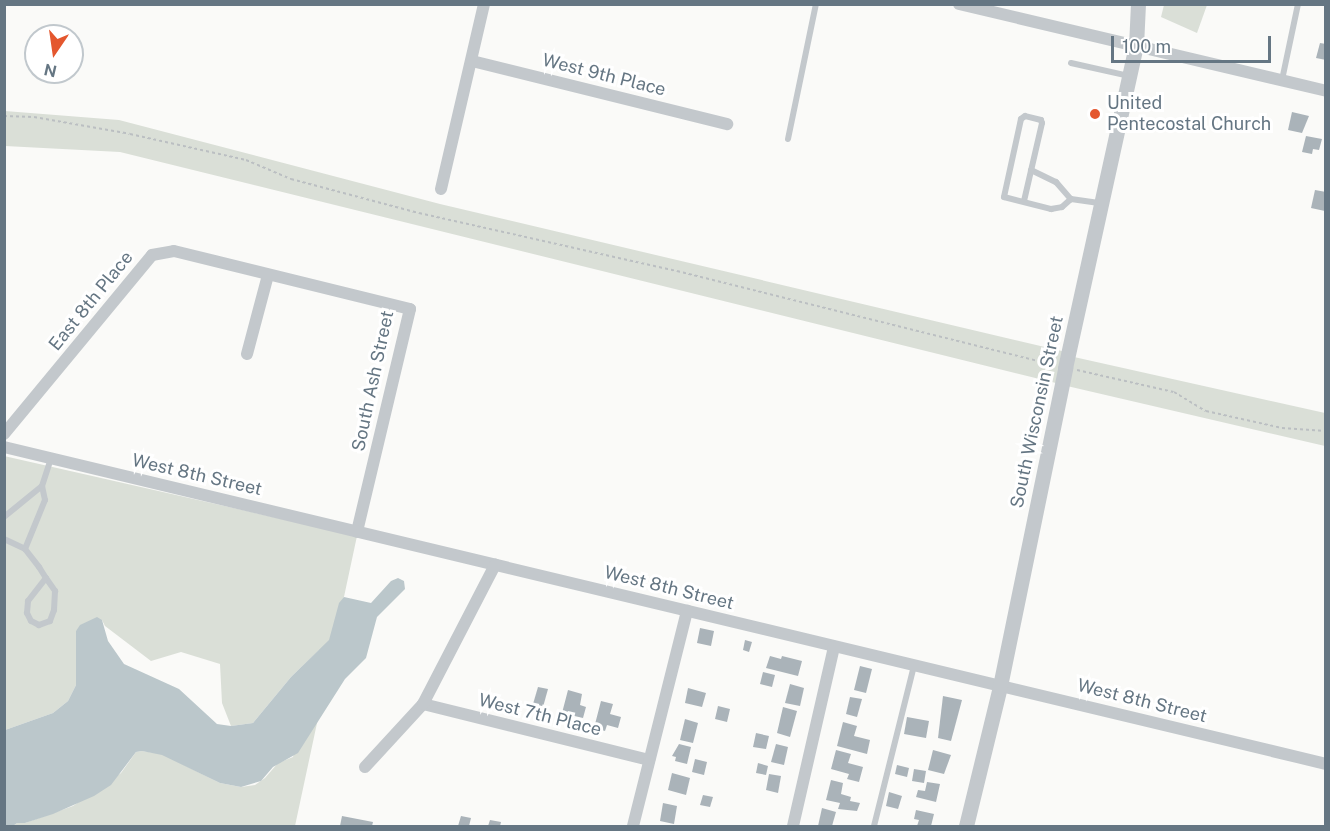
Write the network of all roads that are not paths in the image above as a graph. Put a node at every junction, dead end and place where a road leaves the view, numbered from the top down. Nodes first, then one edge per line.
1 (484, 4) edge
2 (816, 4) edge
3 (1138, 4) edge
4 (1298, 4) edge
5 (966, 5) edge
6 (1136, 46) junction
7 (472, 62) junction
8 (1071, 63) dead end
9 (1130, 76) junction
10 (1282, 81) junction
11 (1326, 91) edge
12 (727, 124) dead end
13 (788, 139) dead end
14 (1031, 170) junction
15 (441, 189) dead end
16 (1071, 199) junction
17 (1024, 201) junction
18 (1102, 203) junction
19 (268, 274) junction
20 (247, 354) dead end
21 (4, 434) edge
22 (4, 447) edge
23 (51, 458) junction
24 (42, 486) junction
25 (4, 518) edge
26 (357, 532) junction
27 (4, 539) edge
28 (25, 549) junction
29 (495, 565) junction
30 (46, 578) junction
31 (687, 611) junction
32 (834, 647) junction
33 (914, 666) junction
34 (1000, 686) junction
35 (423, 704) junction
36 (649, 760) junction
37 (1326, 764) edge
38 (365, 767) dead end
39 (633, 826) edge
40 (793, 826) edge
41 (874, 826) edge
42 (966, 826) edge

1 - 7 street
2 - 13 lane
3 - 6 street, South Wisconsin Street
4 - 10 lane
5 - 6 street
6 - 9 street, South Wisconsin Street
6 - 10 street
7 - 12 street, West 9th Place
7 - 15 street
8 - 9 lane
9 - 18 street, South Wisconsin Street
10 - 11 street
14 - 16 lane
14 - 17 lane
14 - 17 lane
16 - 17 lane
16 - 18 lane
18 - 34 street, South Wisconsin Street
19 - 20 street
19 - 21 street, East 8th Place
19 - 26 street, South Ash Street
22 - 23 street, West 8th Street
23 - 24 lane
23 - 26 street, West 8th Street
24 - 25 lane
24 - 28 lane
26 - 29 street, West 8th Street
27 - 28 lane
28 - 30 lane
29 - 31 street, West 8th Street
29 - 35 street
30 - 30 lane
31 - 32 street, West 8th Street
31 - 36 street
32 - 33 street, West 8th Street
32 - 40 street
33 - 34 street, West 8th Street
33 - 41 lane
34 - 37 street, West 8th Street
34 - 42 street, South Wisconsin Street
35 - 36 street, West 7th Place
35 - 38 street
36 - 39 street

